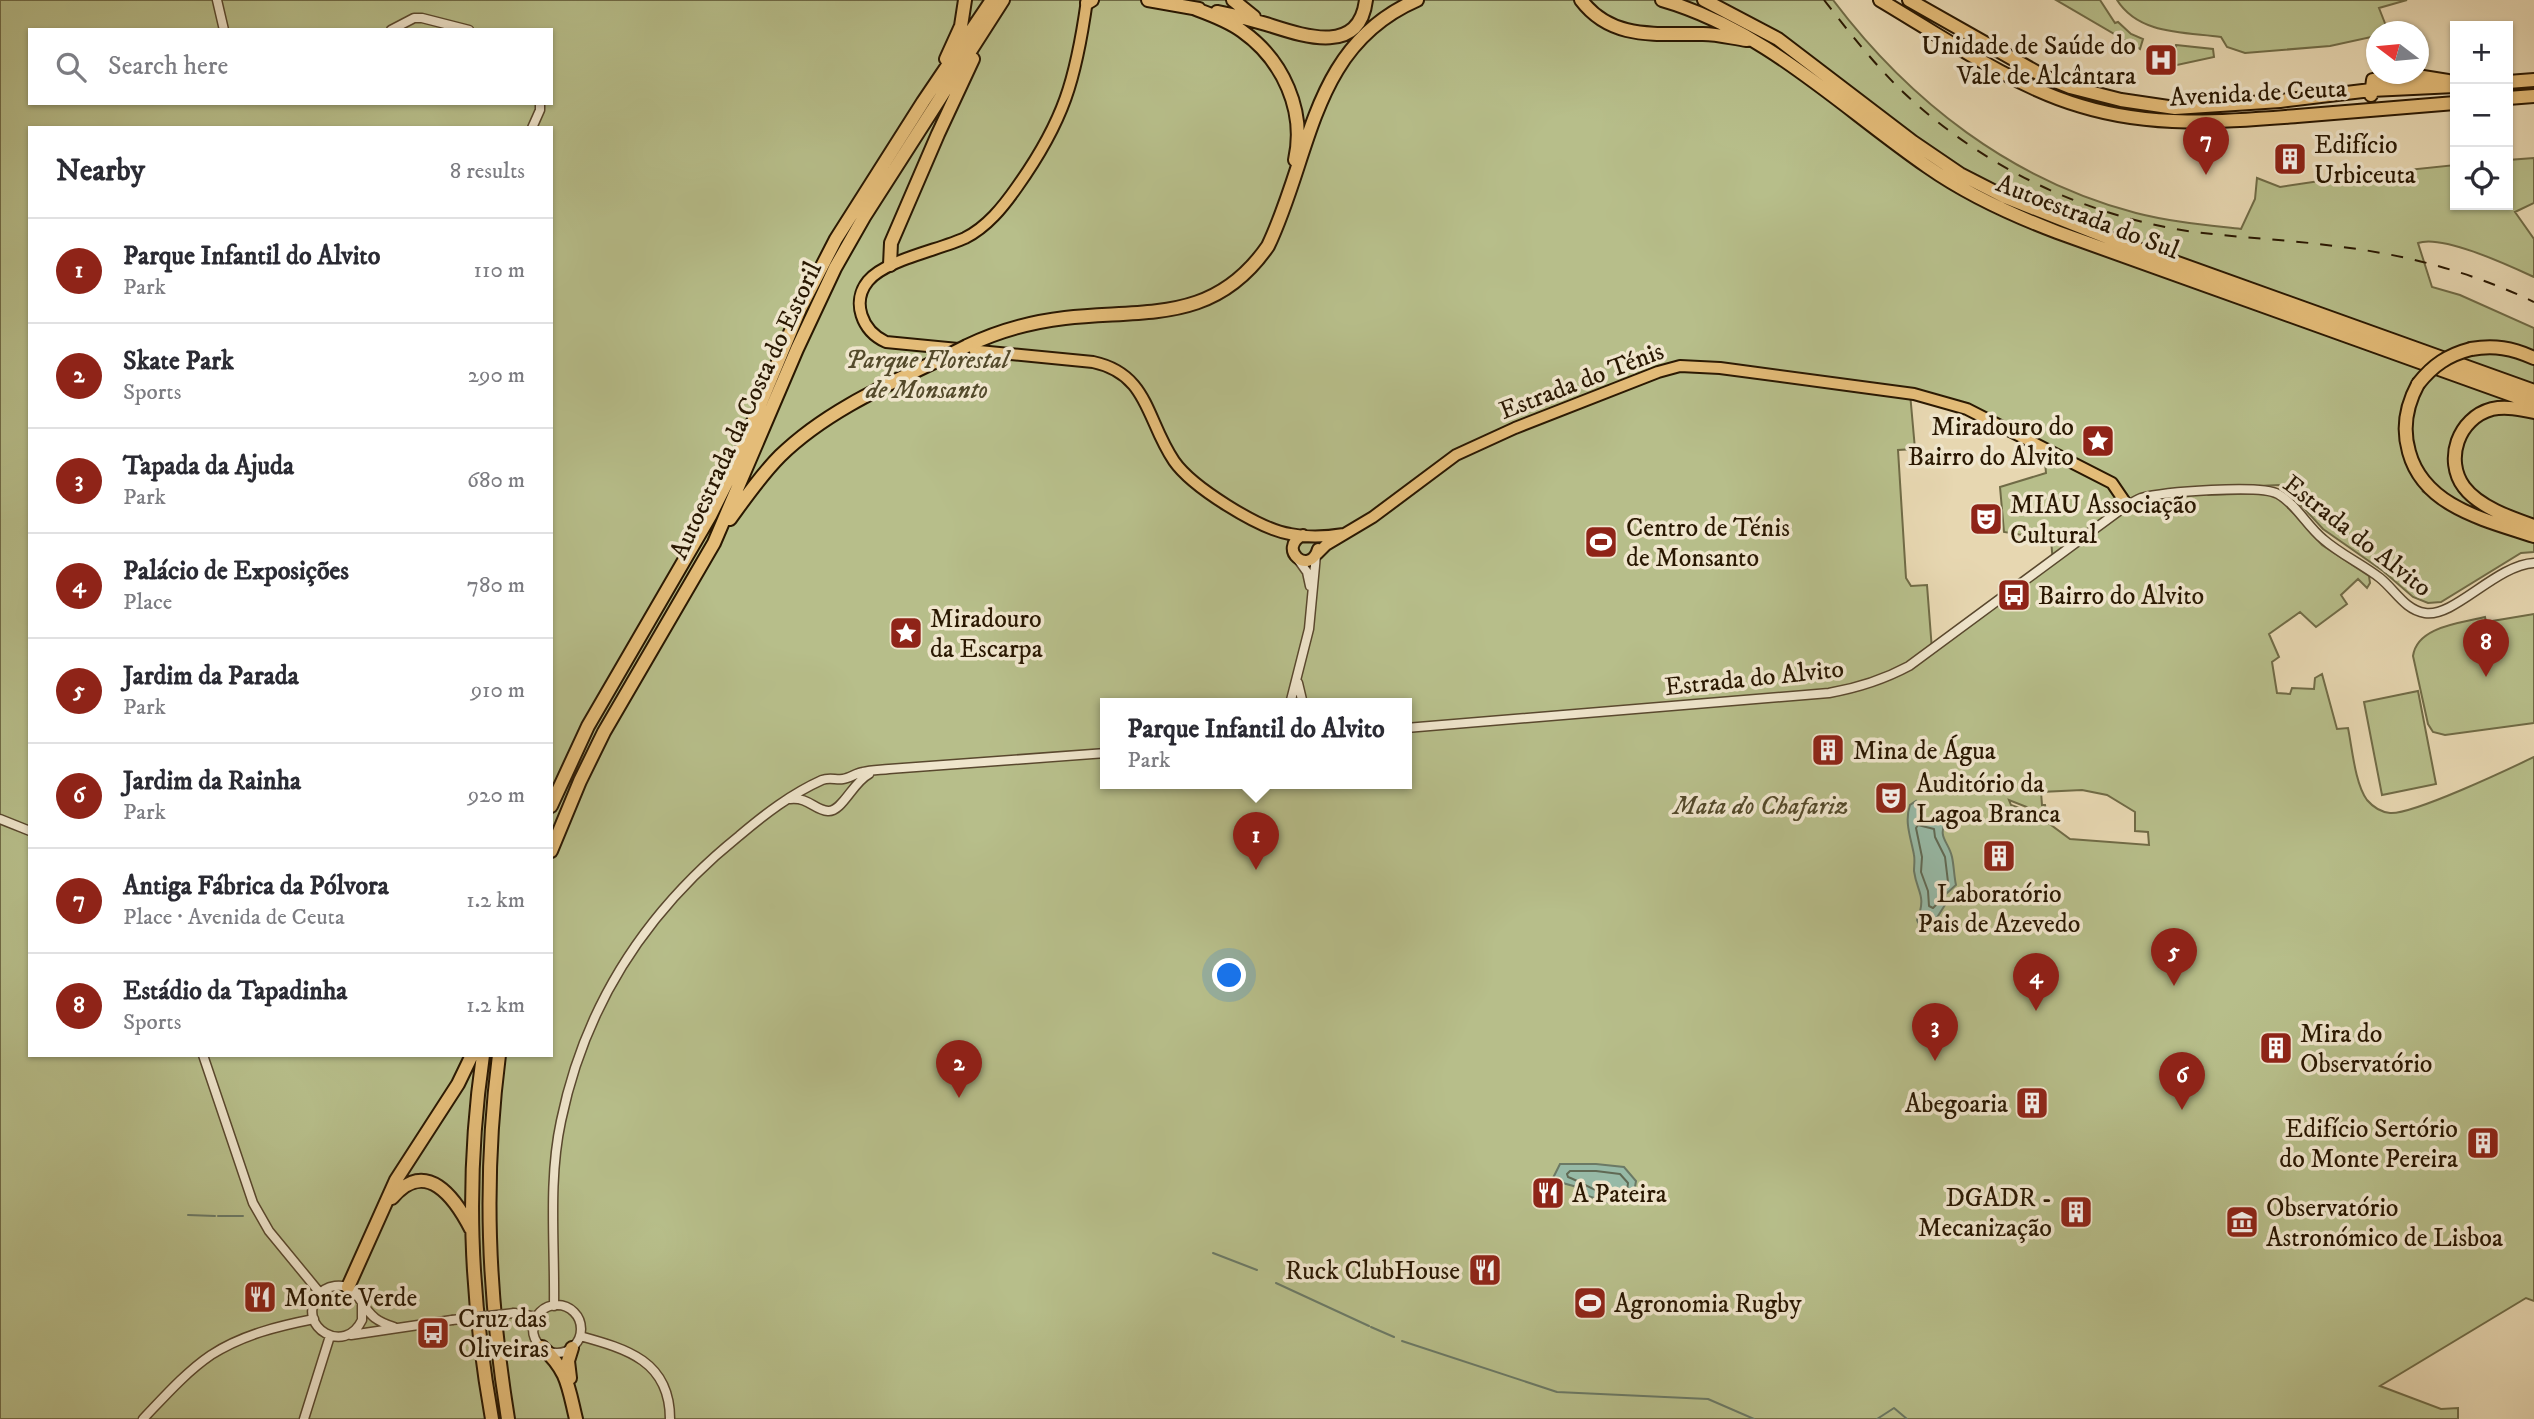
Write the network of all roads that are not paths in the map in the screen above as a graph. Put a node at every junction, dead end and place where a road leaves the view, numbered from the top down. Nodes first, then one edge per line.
1 (217, 0) edge
2 (965, 0) edge
3 (992, 0) edge
4 (1004, 0) edge
5 (1151, 0) edge
6 (1233, 0) edge
7 (1366, 0) edge
8 (1418, 0) edge
9 (1581, 0) edge
10 (1662, 0) edge
11 (1704, 0) edge
12 (1880, 0) edge
13 (1909, 0) edge
14 (1089, 1) edge
15 (1192, 8) junction
16 (1266, 24) junction
17 (224, 28) edge
18 (395, 28) edge
19 (461, 28) edge
20 (1756, 41) junction
21 (2534, 80) edge
22 (2513, 82) edge
23 (2450, 83) edge
24 (2371, 90) junction
25 (2338, 94) junction
26 (2534, 96) edge
27 (2513, 98) edge
28 (923, 102) junction
29 (2450, 103) edge
30 (540, 105) edge
31 (2372, 109) junction
32 (2339, 113) junction
33 (533, 126) edge
34 (1252, 264) junction
35 (890, 265) junction
36 (2534, 358) edge
37 (2534, 391) edge
38 (2534, 403) edge
39 (2534, 412) edge
40 (2127, 505) junction
41 (2534, 526) edge
42 (1269, 527) junction
43 (1344, 534) junction
44 (1306, 535) junction
45 (2534, 536) edge
46 (714, 543) junction
47 (1317, 554) junction
48 (1295, 555) junction
49 (2534, 563) edge
50 (1312, 592) junction
51 (1297, 676) junction
52 (1292, 698) edge
53 (1301, 698) edge
54 (1412, 728) edge
55 (1100, 753) edge
56 (875, 771) junction
57 (833, 779) junction
58 (821, 781) junction
59 (845, 799) junction
60 (784, 801) junction
61 (553, 802) edge
62 (818, 806) junction
63 (0, 819) edge
64 (28, 830) edge
65 (553, 846) edge
66 (204, 1057) edge
67 (471, 1057) edge
68 (483, 1057) edge
69 (499, 1057) edge
70 (385, 1207) junction
71 (471, 1231) junction
72 (348, 1287) junction
73 (320, 1293) junction
74 (362, 1301) junction
75 (554, 1306) junction
76 (537, 1317) junction
77 (314, 1319) junction
78 (394, 1327) junction
79 (330, 1336) junction
80 (344, 1336) junction
81 (580, 1336) junction
82 (541, 1347) junction
83 (572, 1348) junction
84 (143, 1419) edge
85 (304, 1419) edge
86 (492, 1419) edge
87 (508, 1419) edge
88 (578, 1419) edge
89 (670, 1419) edge

1 - 17 street
2 - 28 highway
3 - 28 highway, Autoestrada da Costa do Estoril
4 - 35 highway
4 - 46 highway, Autoestrada da Costa do Estoril
5 - 15 highway
6 - 16 highway
7 - 16 highway
8 - 34 highway
9 - 20 highway
10 - 20 highway, Autoestrada do Sul
11 - 37 highway, Autoestrada do Sul
12 - 32 highway, Avenida de Ceuta
13 - 25 highway, Avenida de Ceuta
14 - 35 main road
15 - 16 highway
15 - 34 highway
18 - 19 street
20 - 38 highway, Autoestrada do Sul
21 - 22 highway
23 - 24 highway, Avenida de Ceuta
24 - 25 highway, Avenida de Ceuta
24 - 31 highway
25 - 32 highway
26 - 27 highway
28 - 61 highway, Autoestrada da Costa do Estoril
29 - 31 highway, Avenida de Ceuta
30 - 33 street
31 - 32 highway, Avenida de Ceuta
34 - 46 highway, bridge
35 - 42 main road
36 - 45 highway, bridge
39 - 41 highway
40 - 43 main road, Estrada do Ténis
40 - 49 street, Estrada do Alvito
40 - 54 street, Estrada do Alvito
42 - 44 main road, Estrada do Ténis
42 - 48 main road
43 - 44 main road, Estrada do Ténis
43 - 47 main road, Estrada do Ténis
44 - 47 main road
44 - 48 main road
46 - 65 highway, Autoestrada da Costa do Estoril
47 - 48 main road
47 - 50 street
48 - 50 street
50 - 51 street
51 - 52 street
51 - 53 street
55 - 56 street
56 - 57 street
56 - 59 street
57 - 58 street
57 - 59 street
58 - 60 street
58 - 62 street
59 - 62 street
60 - 62 street
60 - 75 street
63 - 64 street
66 - 73 street
67 - 70 highway
68 - 71 highway
69 - 87 highway
70 - 71 highway
70 - 72 highway
71 - 86 highway
72 - 73 street
72 - 74 street
73 - 77 street
74 - 78 street
74 - 80 street
75 - 76 street
75 - 81 street
76 - 78 street, bridge
76 - 82 street
77 - 79 street
77 - 84 street
78 - 80 street
79 - 80 street
79 - 85 street
81 - 83 street
81 - 89 street
82 - 83 street
82 - 88 highway
83 - 88 highway

